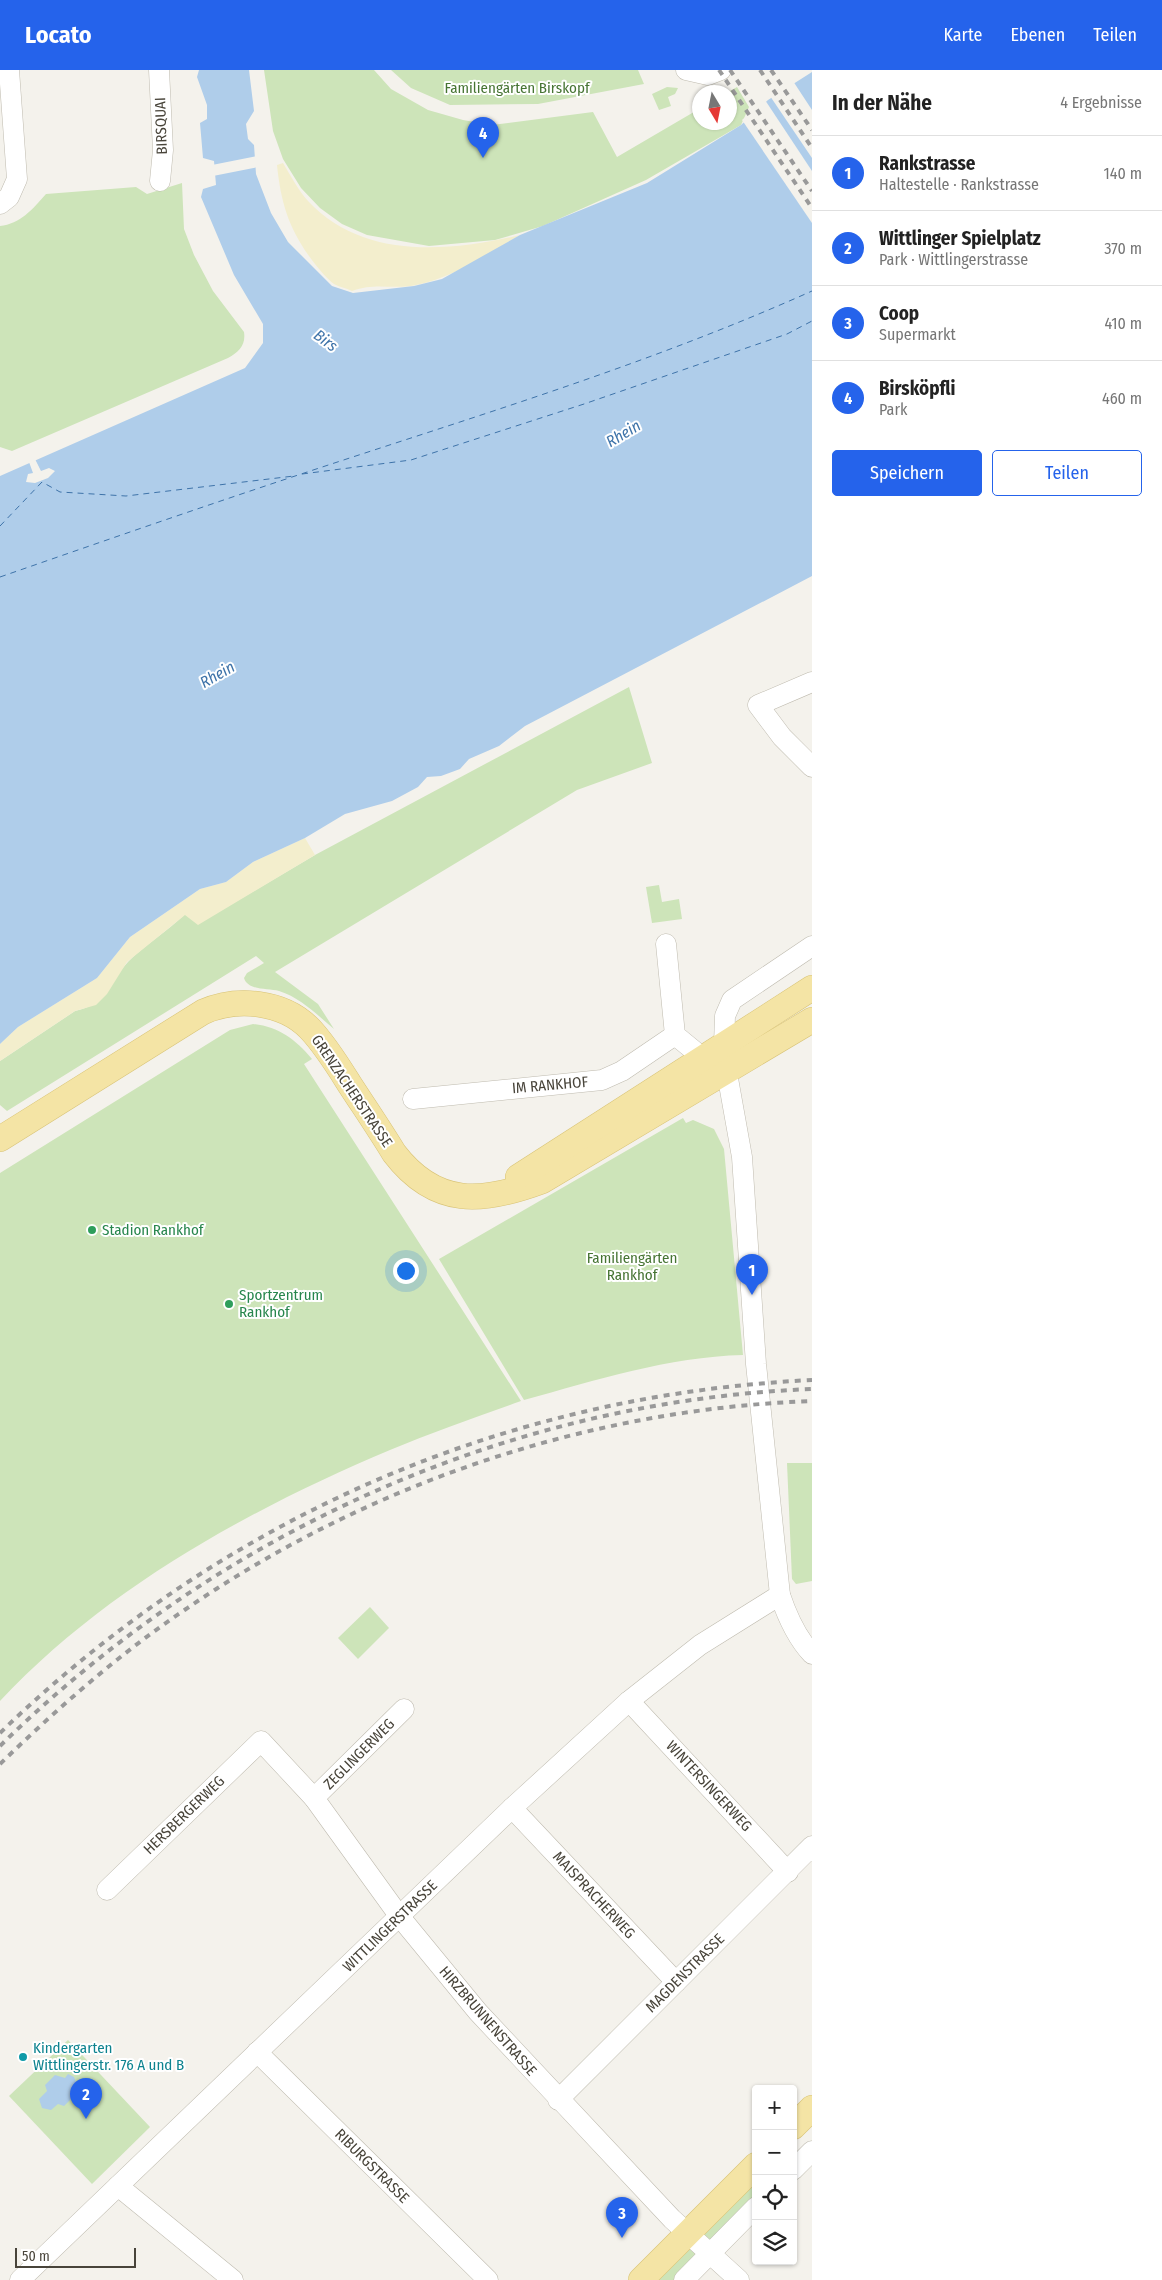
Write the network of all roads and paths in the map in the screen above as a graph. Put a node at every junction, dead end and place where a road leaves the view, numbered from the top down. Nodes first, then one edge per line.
1 (9, 70) edge
2 (159, 70) edge
3 (686, 70) edge
4 (721, 70) edge
5 (160, 181) dead end
6 (0, 204) edge
7 (812, 682) edge
8 (812, 767) edge
9 (666, 944) dead end
10 (812, 946) edge
11 (812, 988) edge
12 (812, 1020) edge
13 (675, 1035) junction
14 (724, 1045) junction
15 (703, 1058) junction
16 (727, 1073) junction
17 (414, 1099) dead end
18 (0, 1139) edge
19 (494, 1196) junction
20 (780, 1595) junction
21 (812, 1654) edge
22 (629, 1701) junction
23 (404, 1709) dead end
24 (261, 1741) joint
25 (314, 1798) junction
26 (512, 1808) junction
27 (812, 1846) edge
28 (788, 1872) junction
29 (107, 1890) dead end
30 (400, 1917) junction
31 (676, 1982) junction
32 (257, 2052) junction
33 (558, 2100) junction
34 (812, 2108) edge
35 (797, 2123) edge
36 (812, 2151) edge
37 (797, 2166) edge
38 (752, 2169) edge
39 (118, 2186) junction
40 (752, 2211) edge
41 (688, 2235) junction
42 (709, 2254) junction
43 (20, 2280) edge
44 (233, 2280) edge
45 (488, 2280) edge
46 (641, 2280) edge
47 (684, 2280) edge
48 (739, 2280) edge

1 - 6 street
2 - 5 street, BIRSQUAI
3 - 4 street
7 - 8 street
9 - 13 street
10 - 14 street
11 - 14 main road
12 - 16 main road, GRENZACHERSTRASSE
13 - 15 street
13 - 17 street, IM RANKHOF
14 - 15 main road
14 - 16 main road
15 - 16 main road
15 - 19 main road
16 - 19 main road, GRENZACHERSTRASSE
16 - 20 street
18 - 19 main road, GRENZACHERSTRASSE
20 - 21 street
20 - 22 street, WITTLINGERSTRASSE
22 - 26 street, WITTLINGERSTRASSE
22 - 28 street, WINTERSINGERWEG
23 - 25 street, ZEGLINGERWEG
24 - 25 street, HIRZBRUNNENSTRASSE
24 - 29 street, HERSBERGERWEG
25 - 30 street, HIRZBRUNNENSTRASSE
26 - 30 street, WITTLINGERSTRASSE
26 - 31 street, MAISPRACHERWEG
27 - 28 street, MAGDENSTRASSE
28 - 31 street, MAGDENSTRASSE
30 - 32 street, WITTLINGERSTRASSE
30 - 33 street, HIRZBRUNNENSTRASSE
31 - 33 street, MAGDENSTRASSE
32 - 39 street, WITTLINGERSTRASSE
32 - 45 street, RIBURGSTRASSE
33 - 41 street, HIRZBRUNNENSTRASSE
34 - 35 main road
36 - 37 street
38 - 41 main road
39 - 43 street, WITTLINGERSTRASSE
39 - 44 street
40 - 42 street
41 - 42 street, HIRZBRUNNENSTRASSE
41 - 46 main road
42 - 47 street
42 - 48 street, HIRZBRUNNENSTRASSE

